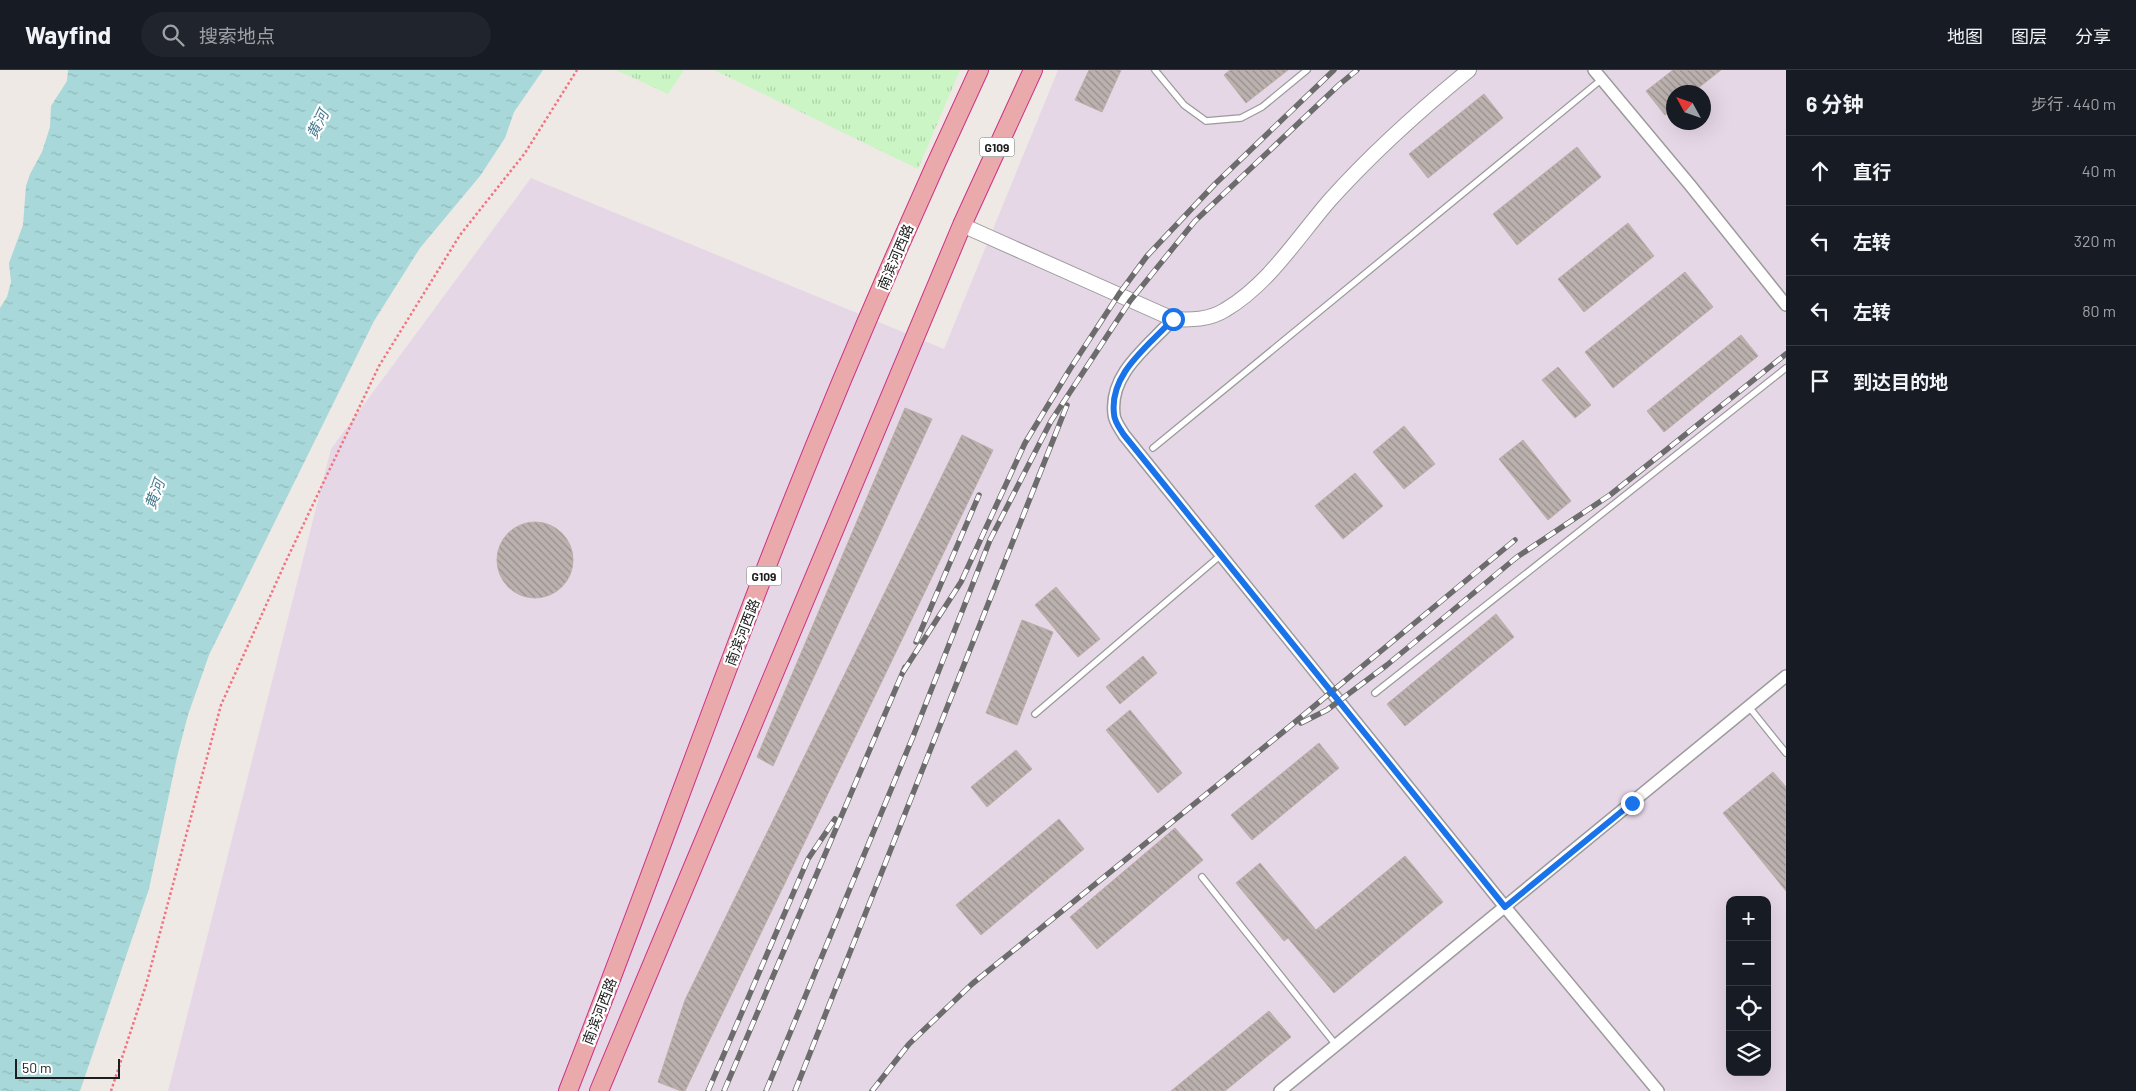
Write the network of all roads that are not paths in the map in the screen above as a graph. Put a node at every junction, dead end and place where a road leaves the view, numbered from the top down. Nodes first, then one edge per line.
1 (979, 70) edge
2 (1033, 70) edge
3 (1155, 70) edge
4 (1307, 70) edge
5 (1469, 70) edge
6 (1594, 70) edge
7 (1602, 79) junction
8 (962, 224) junction
9 (1786, 305) edge
10 (1173, 319) junction
11 (1786, 368) edge
12 (1153, 448) dead end
13 (1221, 555) junction
14 (1786, 676) edge
15 (1375, 693) dead end
16 (1749, 707) junction
17 (1035, 714) dead end
18 (1786, 753) edge
19 (1202, 877) dead end
20 (1505, 907) junction
21 (1336, 1045) junction
22 (1656, 1090) edge
23 (568, 1091) edge
24 (599, 1091) edge
25 (1280, 1091) edge

1 - 23 highway, 南滨河西路 / G109
2 - 8 highway, G109
3 - 4 lane
5 - 10 street
6 - 7 street
7 - 9 street
7 - 12 lane
8 - 10 street
8 - 24 highway, G109
10 - 13 street
11 - 15 lane
13 - 17 lane
13 - 20 street
14 - 16 street
16 - 18 lane
16 - 20 street
19 - 21 lane
20 - 21 street
20 - 22 street
21 - 25 street

